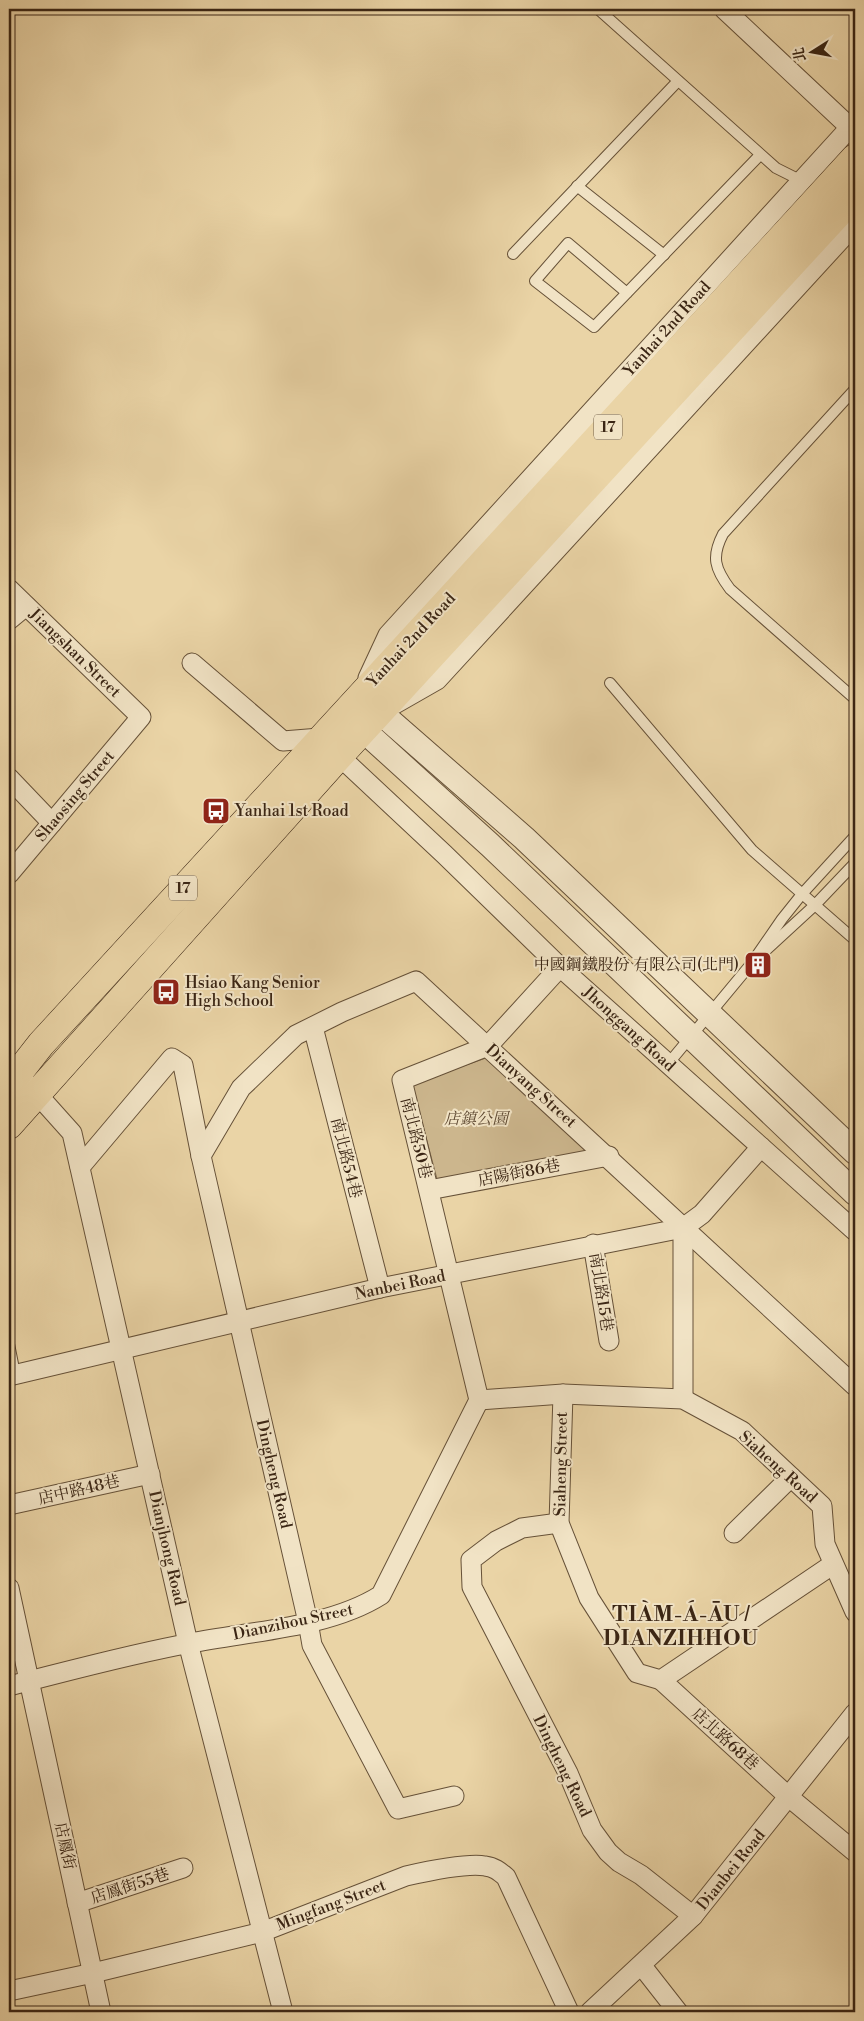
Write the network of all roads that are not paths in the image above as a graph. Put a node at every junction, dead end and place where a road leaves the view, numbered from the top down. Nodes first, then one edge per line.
1 (598, 9) edge
2 (724, 9) edge
3 (678, 80) junction
4 (854, 127) edge
5 (760, 154) junction
6 (855, 158) edge
7 (802, 181) junction
8 (577, 186) junction
9 (855, 195) edge
10 (855, 224) edge
11 (512, 254) dead end
12 (664, 255) junction
13 (627, 294) junction
14 (855, 389) edge
15 (9, 589) edge
16 (26, 606) junction
17 (9, 620) edge
18 (192, 663) dead end
19 (610, 682) dead end
20 (855, 699) edge
21 (362, 712) junction
22 (141, 717) joint
23 (330, 747) junction
24 (9, 778) edge
25 (52, 823) junction
26 (855, 836) edge
27 (855, 863) edge
28 (9, 874) edge
29 (802, 894) junction
30 (816, 905) junction
31 (855, 940) edge
32 (752, 964) junction
33 (560, 966) junction
34 (709, 1013) junction
35 (313, 1027) junction
36 (691, 1036) junction
37 (488, 1046) junction
38 (668, 1064) junction
39 (12, 1075) edge
40 (37, 1093) junction
41 (9, 1126) edge
42 (761, 1147) junction
43 (855, 1152) edge
44 (201, 1156) junction
45 (608, 1156) junction
46 (80, 1167) junction
47 (429, 1190) junction
48 (855, 1193) edge
49 (683, 1228) junction
50 (855, 1231) edge
51 (593, 1244) junction
52 (450, 1274) junction
53 (380, 1288) junction
54 (239, 1321) junction
55 (609, 1340) dead end
56 (9, 1344) edge
57 (122, 1348) junction
58 (12, 1375) edge
59 (855, 1386) edge
60 (563, 1394) junction
61 (683, 1399) junction
62 (480, 1400) junction
63 (150, 1474) junction
64 (791, 1477) junction
65 (9, 1505) edge
66 (559, 1522) junction
67 (734, 1533) dead end
68 (832, 1565) junction
69 (9, 1588) edge
70 (855, 1612) edge
71 (308, 1622) junction
72 (188, 1643) junction
73 (29, 1680) junction
74 (661, 1680) junction
75 (9, 1686) edge
76 (855, 1713) edge
77 (848, 1736) edge
78 (454, 1796) dead end
79 (790, 1798) junction
80 (855, 1852) edge
81 (183, 1868) dead end
82 (77, 1903) junction
83 (693, 1916) junction
84 (262, 1932) junction
85 (642, 1966) junction
86 (93, 1973) junction
87 (9, 1991) edge
88 (101, 2012) edge
89 (283, 2012) edge
90 (569, 2012) edge
91 (590, 2012) edge
92 (678, 2012) edge

1 - 3 lane
2 - 4 street
3 - 5 lane
3 - 8 lane
4 - 7 street, Yanhai 2nd Road
5 - 7 lane
5 - 12 lane
6 - 21 main road, Yanhai 2nd Road / 17
7 - 21 street, Yanhai 2nd Road
8 - 11 lane
8 - 12 lane
9 - 21 main road, Yanhai 2nd Road / 17
10 - 21 street, Yanhai 2nd Road
12 - 13 lane
13 - 13 lane
14 - 20 lane
15 - 16 street, Jiangshan Street
16 - 17 street
16 - 22 street, Jiangshan Street
18 - 23 street
19 - 29 lane
21 - 23 main road, 17
21 - 34 street
21 - 36 street
22 - 25 street, Shaosing Street
23 - 33 street, Jhonggang Road
23 - 39 main road, 17
23 - 40 main road, 17
24 - 25 street
25 - 28 street, Shaosing Street
26 - 29 lane
27 - 30 lane
29 - 30 lane
29 - 32 lane
30 - 31 lane
30 - 32 lane
32 - 34 lane
33 - 37 street, 南北路50巷
33 - 38 street, Jhonggang Road
34 - 36 lane
34 - 43 street
35 - 37 street, Dianyang Street
35 - 44 street, Dianyang Street
35 - 53 street, 南北路54巷
36 - 38 lane
36 - 48 street
37 - 45 street, Dianyang Street
37 - 47 street, 南北路50巷
38 - 42 street, Jhonggang Road
39 - 40 street, Dianjhong Road
40 - 41 main road, 17
40 - 46 street, Dianjhong Road
42 - 49 street, Nanbei Road
42 - 50 street, Jhonggang Road
44 - 46 street, Dingheng Road
44 - 54 street, Dingheng Road
45 - 47 street, 店陽街86巷
45 - 49 street, Dianyang Street
46 - 57 street, Dianjhong Road
47 - 52 street, 南北路50巷
49 - 51 street, Nanbei Road
49 - 59 street, Dianyang Street
49 - 61 street
51 - 52 street, Nanbei Road
51 - 55 street, 南北路15巷
52 - 53 street, Nanbei Road
52 - 62 street
53 - 54 street, Nanbei Road
54 - 57 street, Nanbei Road
54 - 71 street, Dingheng Road
56 - 58 lane
57 - 58 street, Nanbei Road
57 - 63 street, Dianjhong Road
60 - 61 street, Siaheng Road
60 - 62 street, Siaheng Road
60 - 66 street, Siaheng Street
61 - 64 street, Siaheng Road
62 - 71 street, Dianzihou Street
63 - 65 street, 店中路48巷
63 - 72 street, Dianjhong Road
64 - 67 street
64 - 68 street, Siaheng Road
66 - 74 street, Siaheng Street
66 - 83 street, Dingheng Road
68 - 70 street, Siaheng Road
68 - 74 street
69 - 73 street, 店鳳街
71 - 72 street, Dianzihou Street
71 - 78 street, Dingheng Road
72 - 73 street, Dianzihou Street
72 - 84 street, Dianjhong Road
73 - 75 street, Dianzihou Street
73 - 82 street, 店鳳街
74 - 79 street, 店北路68巷
76 - 77 street, Dianbei Road
77 - 79 street, Dianbei Road
79 - 80 street, 店北路68巷
79 - 83 street, Dianbei Road
81 - 82 street, 店鳳街55巷
82 - 86 street, 店鳳街
83 - 85 street, Dianbei Road
84 - 86 street, Mingfang Street
84 - 89 street, Dianjhong Road
84 - 90 street, Mingfang Street
85 - 91 street, Dianbei Road
85 - 92 street
86 - 87 street, Mingfang Street
86 - 88 street, 店鳳街

